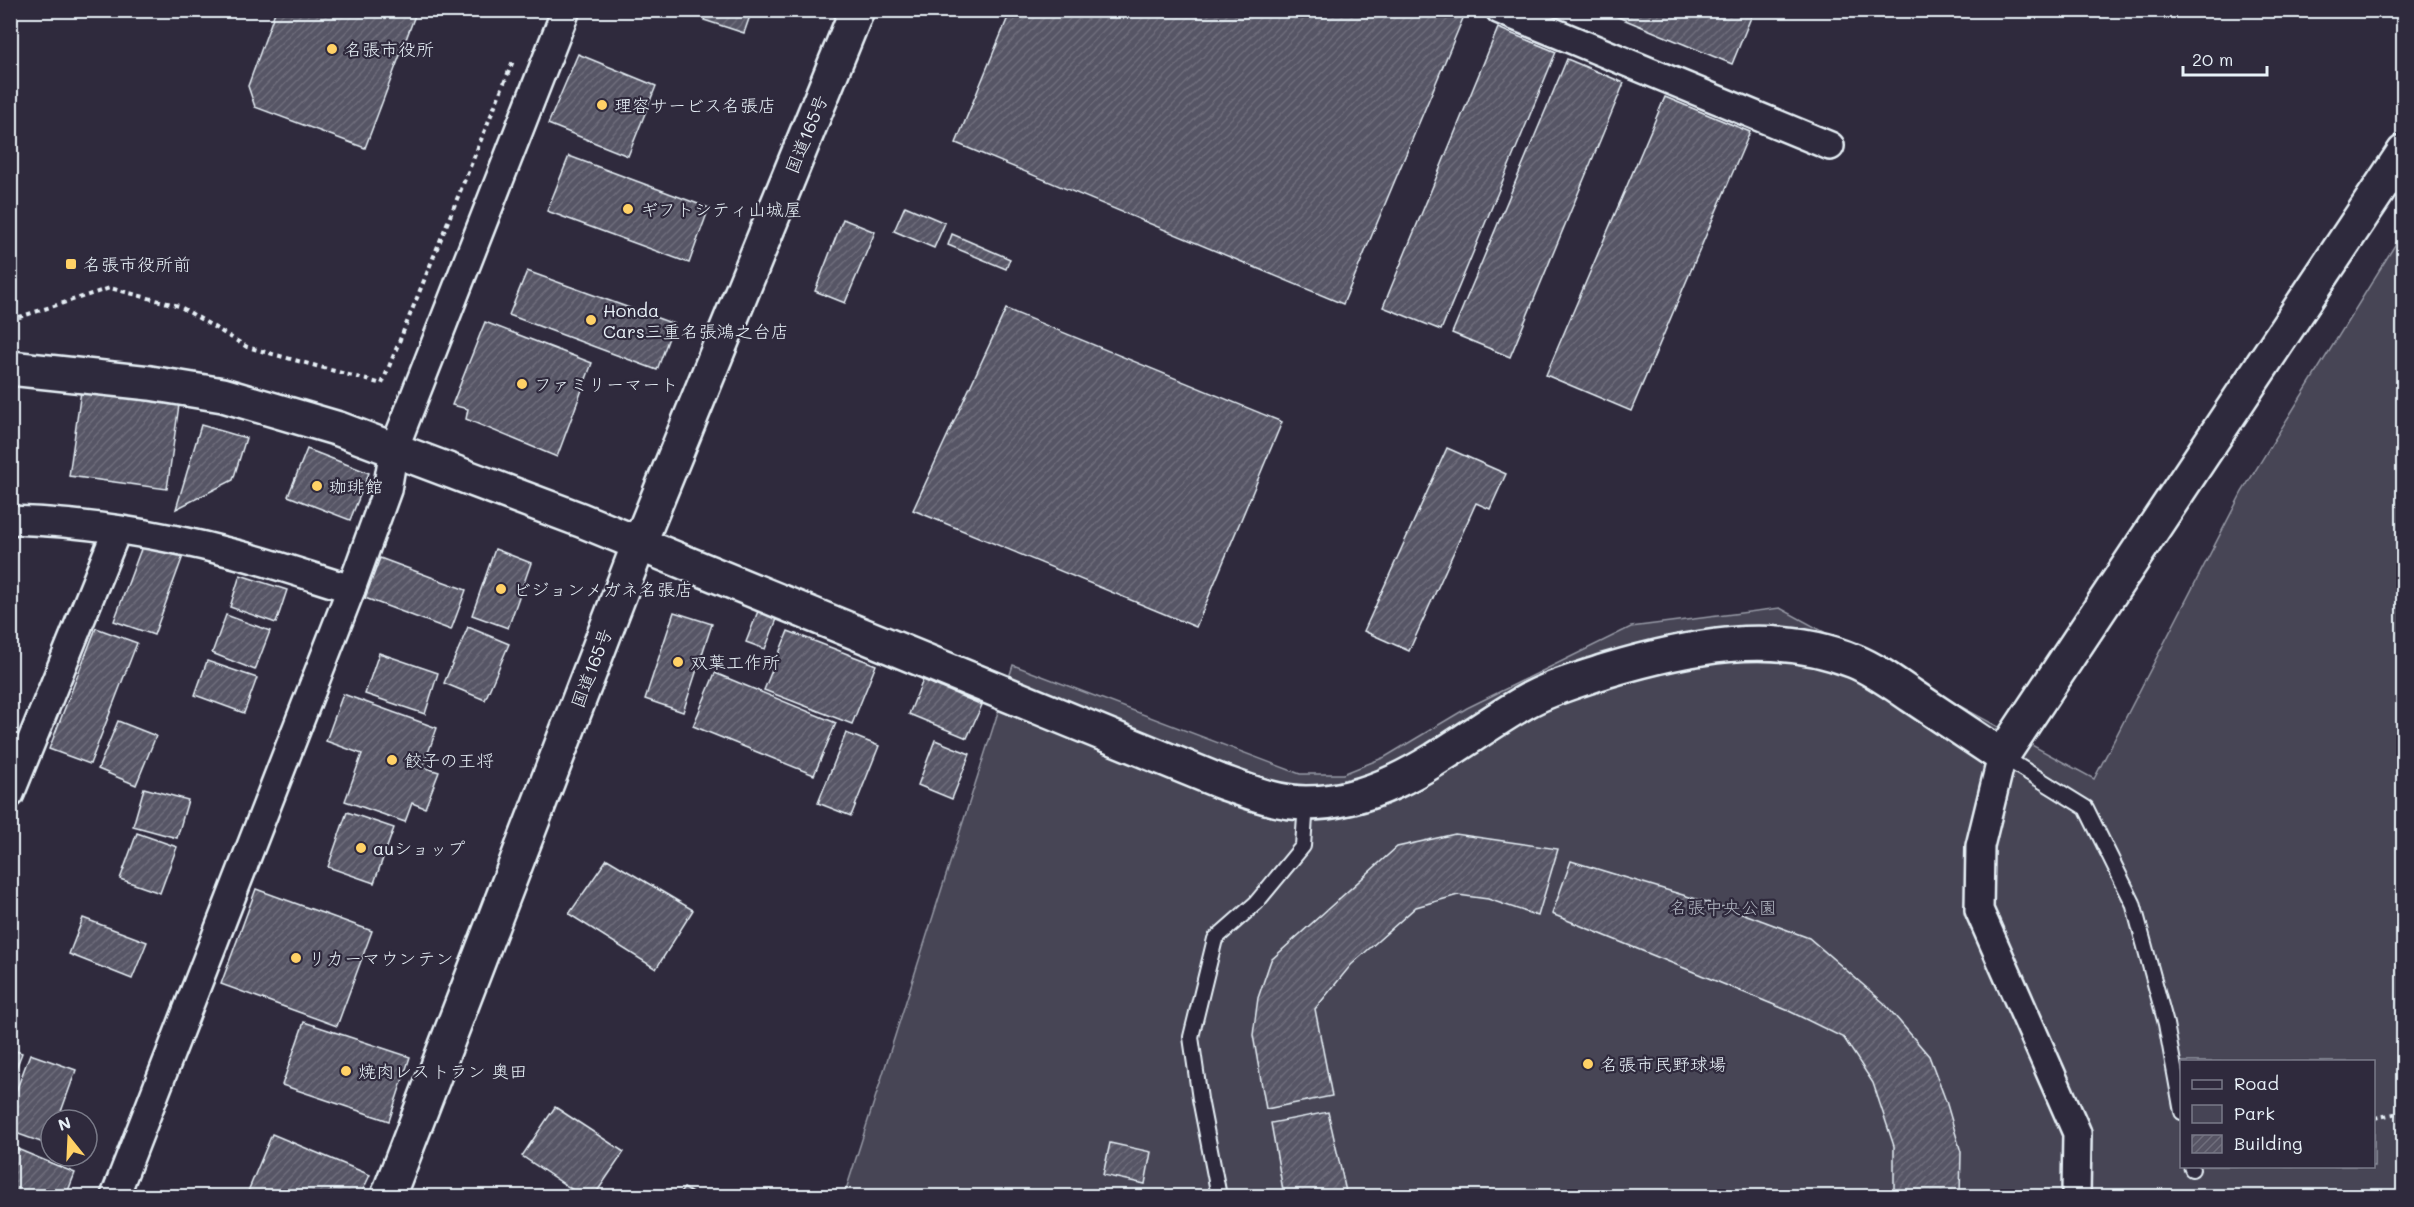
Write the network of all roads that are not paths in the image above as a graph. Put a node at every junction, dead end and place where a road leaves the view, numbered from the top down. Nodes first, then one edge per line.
1 (566, 10) edge
2 (857, 10) edge
3 (1500, 10) edge
4 (1830, 146) dead end
5 (2403, 152) edge
6 (10, 368) edge
7 (394, 449) junction
8 (10, 520) edge
9 (117, 530) junction
10 (639, 544) junction
11 (351, 589) junction
12 (2002, 756) junction
13 (10, 794) edge
14 (1306, 803) junction
15 (2180, 1106) edge
16 (115, 1197) edge
17 (388, 1197) edge
18 (1219, 1197) edge
19 (2076, 1197) edge

1 - 7 street
2 - 10 main road, 国道165号
3 - 4 street
5 - 12 main road
6 - 7 main road
7 - 10 main road
7 - 11 street
8 - 9 street
9 - 11 street
9 - 13 street
10 - 14 main road
10 - 17 main road, 国道165号
11 - 16 street
12 - 14 main road
12 - 15 lane
12 - 19 street
14 - 18 lane

